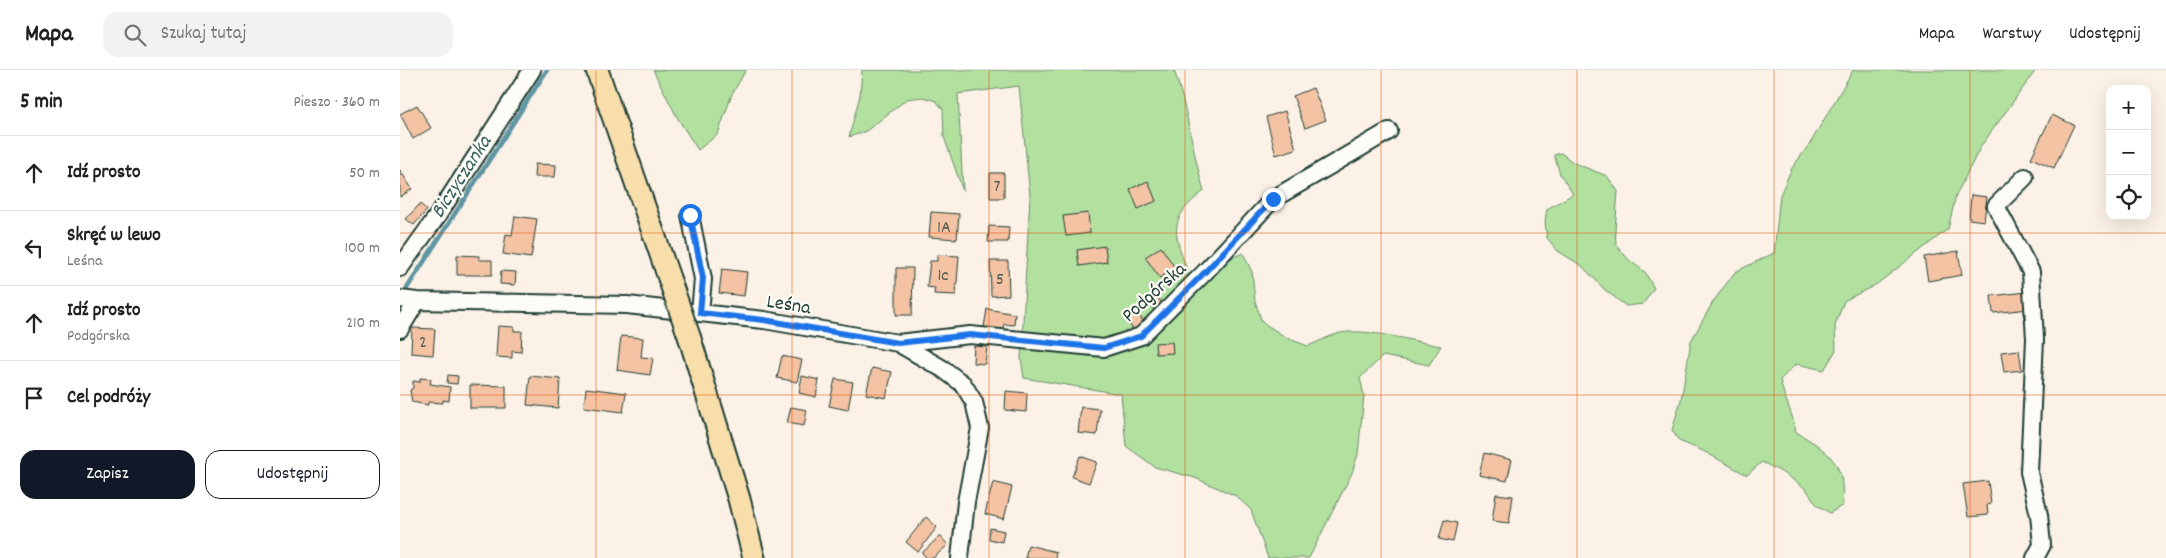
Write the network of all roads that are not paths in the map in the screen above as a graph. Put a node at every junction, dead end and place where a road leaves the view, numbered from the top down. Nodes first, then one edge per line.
1 (532, 70) edge
2 (597, 70) edge
3 (1389, 132) dead end
4 (2025, 177) dead end
5 (690, 215) dead end
6 (400, 268) edge
7 (400, 299) edge
8 (417, 301) junction
9 (700, 313) junction
10 (400, 329) edge
11 (898, 343) junction
12 (754, 558) edge
13 (960, 558) edge
14 (2035, 558) edge

1 - 6 street
2 - 12 main road, bridge
3 - 11 street, Podgórska
4 - 14 street
5 - 9 street
7 - 8 street, Leśna
8 - 9 street, Leśna
8 - 10 street
9 - 11 street, Leśna
11 - 13 street, Leśna

